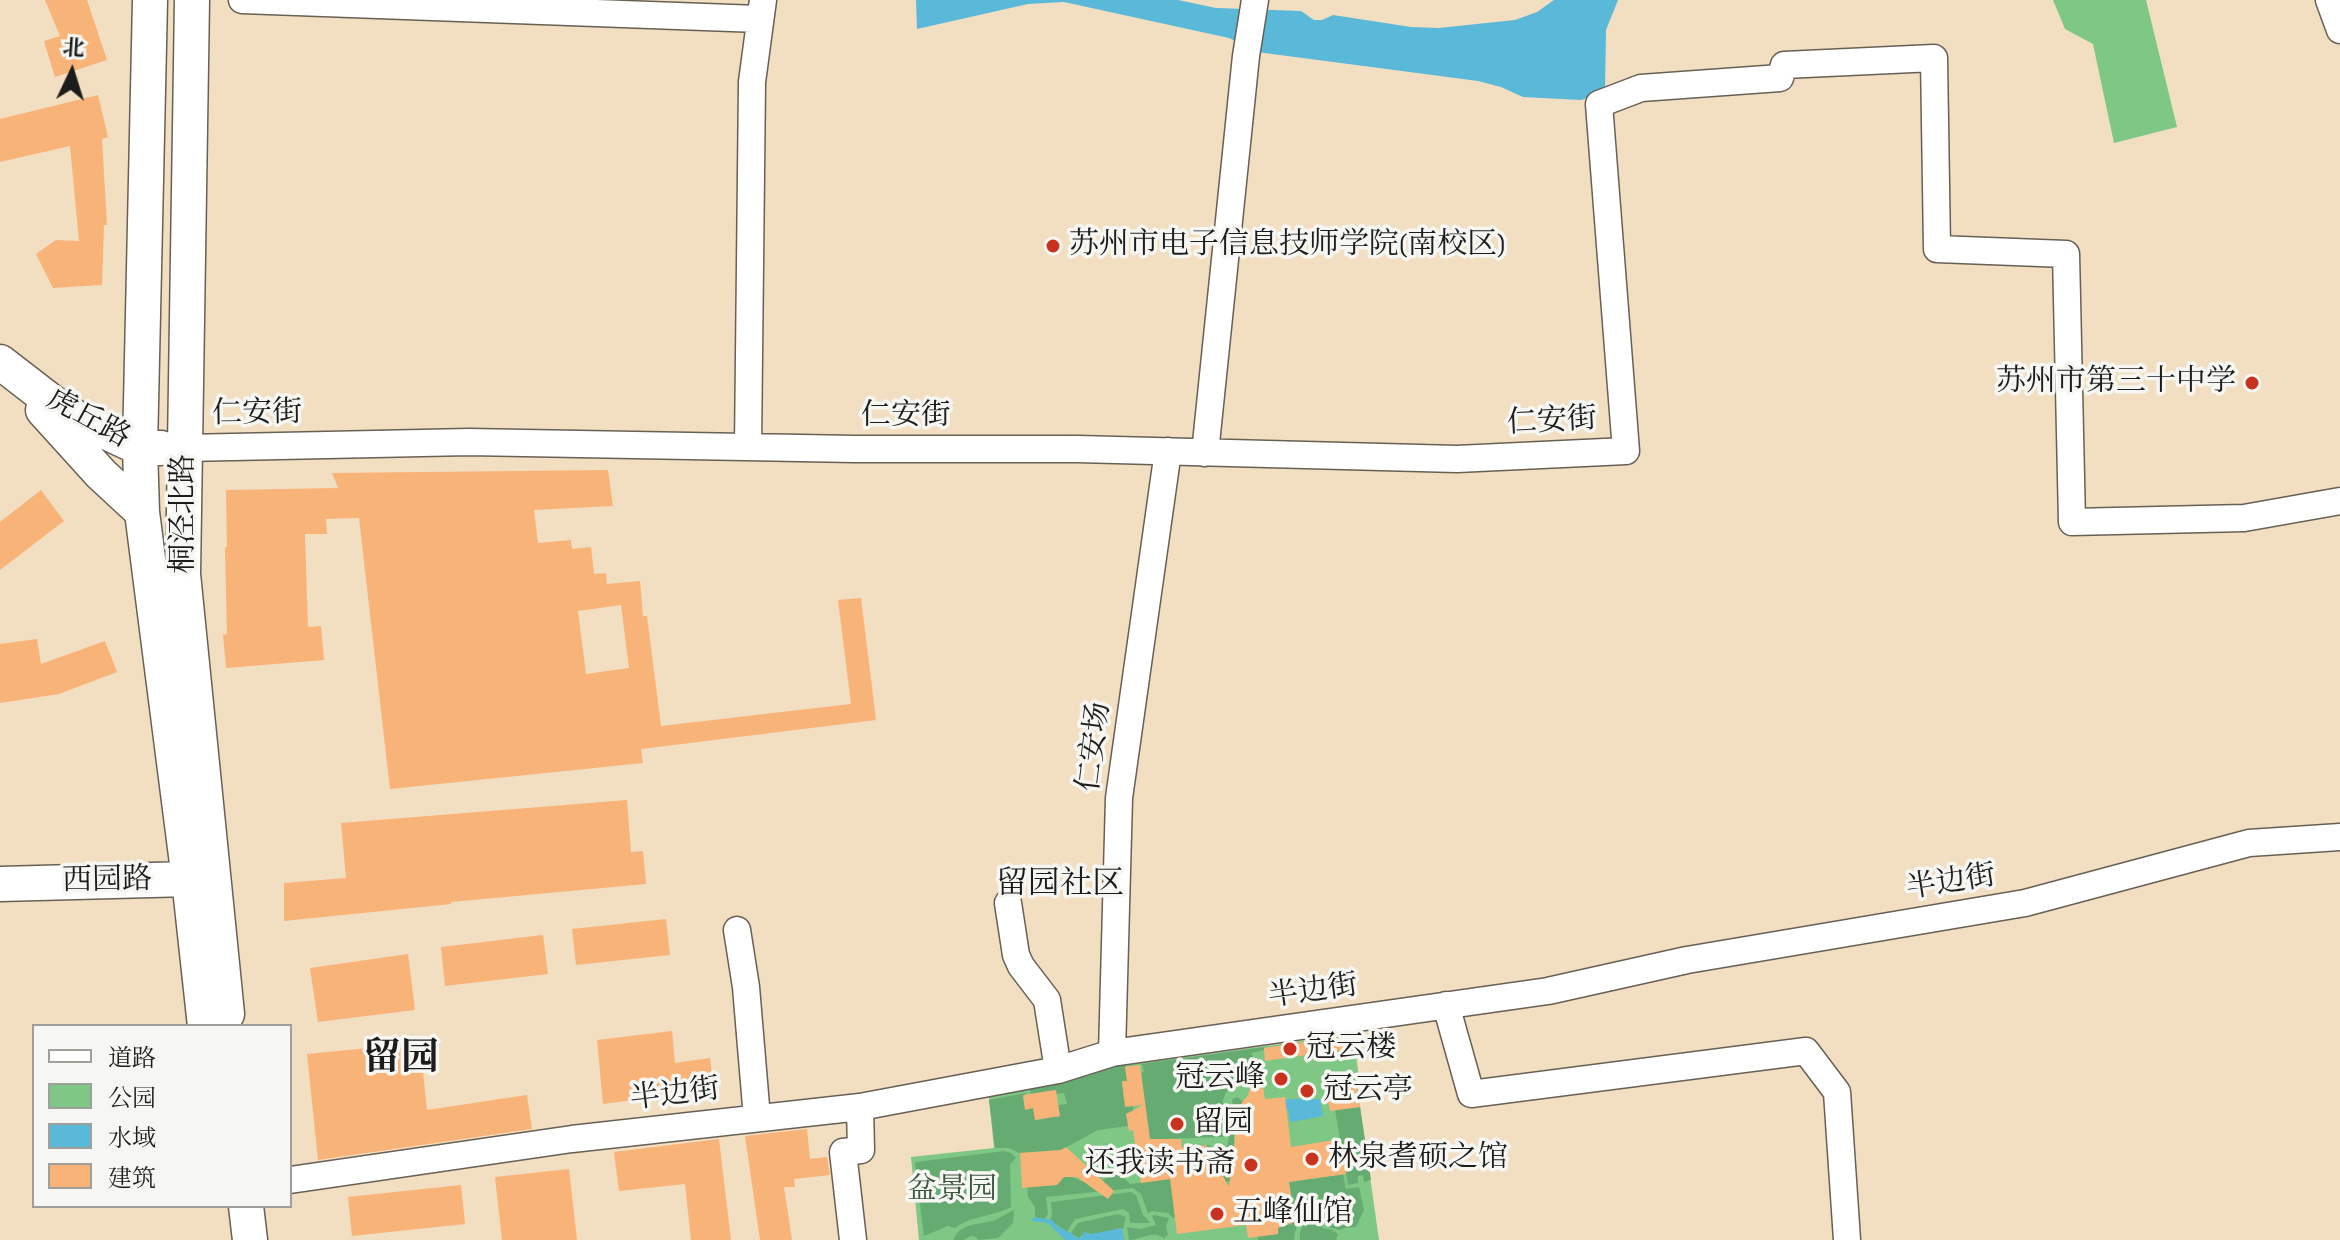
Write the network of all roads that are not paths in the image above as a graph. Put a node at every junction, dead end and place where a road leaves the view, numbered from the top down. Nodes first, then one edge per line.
1 (192, 0) edge
2 (242, 0) edge
3 (1255, 0) edge
4 (2329, 0) edge
5 (151, 2) edge
6 (761, 9) edge
7 (2340, 30) edge
8 (0, 362) edge
9 (748, 447) junction
10 (140, 448) junction
11 (185, 448) junction
12 (1168, 451) junction
13 (1205, 453) junction
14 (2340, 501) edge
15 (142, 512) junction
16 (2340, 837) edge
17 (202, 877) junction
18 (0, 884) edge
19 (1008, 903) dead end
20 (737, 930) dead end
21 (1446, 1005) junction
22 (205, 1024) edge
23 (228, 1024) edge
24 (1112, 1053) junction
25 (1058, 1070) junction
26 (860, 1107) junction
27 (757, 1118) junction
28 (292, 1180) edge
29 (224, 1208) edge
30 (246, 1208) edge
31 (229, 1240) edge
32 (250, 1240) edge
33 (853, 1240) edge
34 (1847, 1240) edge

1 - 11 main road, 桐泾北路
2 - 6 street
3 - 13 street
4 - 7 street
5 - 10 main road, 桐泾北路
6 - 9 street
8 - 10 main road, 虎丘路
8 - 15 main road
9 - 11 street, 仁安街
9 - 12 street, 仁安街
10 - 11 main road, 虎丘路
10 - 15 main road, 桐泾北路
11 - 17 main road, 桐泾北路
12 - 13 street, 仁安街
12 - 24 street, 仁安场
13 - 14 street, 仁安街
15 - 17 main road, 桐泾北路
16 - 21 street, 半边街
17 - 18 main road, 西园路
17 - 22 main road, 桐泾北路
17 - 23 main road, 桐泾北路
19 - 25 street
20 - 27 street
21 - 24 street, 半边街
21 - 34 street
24 - 25 street, 半边街
25 - 26 street, 半边街
26 - 27 street, 半边街
26 - 33 street
27 - 28 street, 半边街
29 - 31 main road
30 - 32 main road

